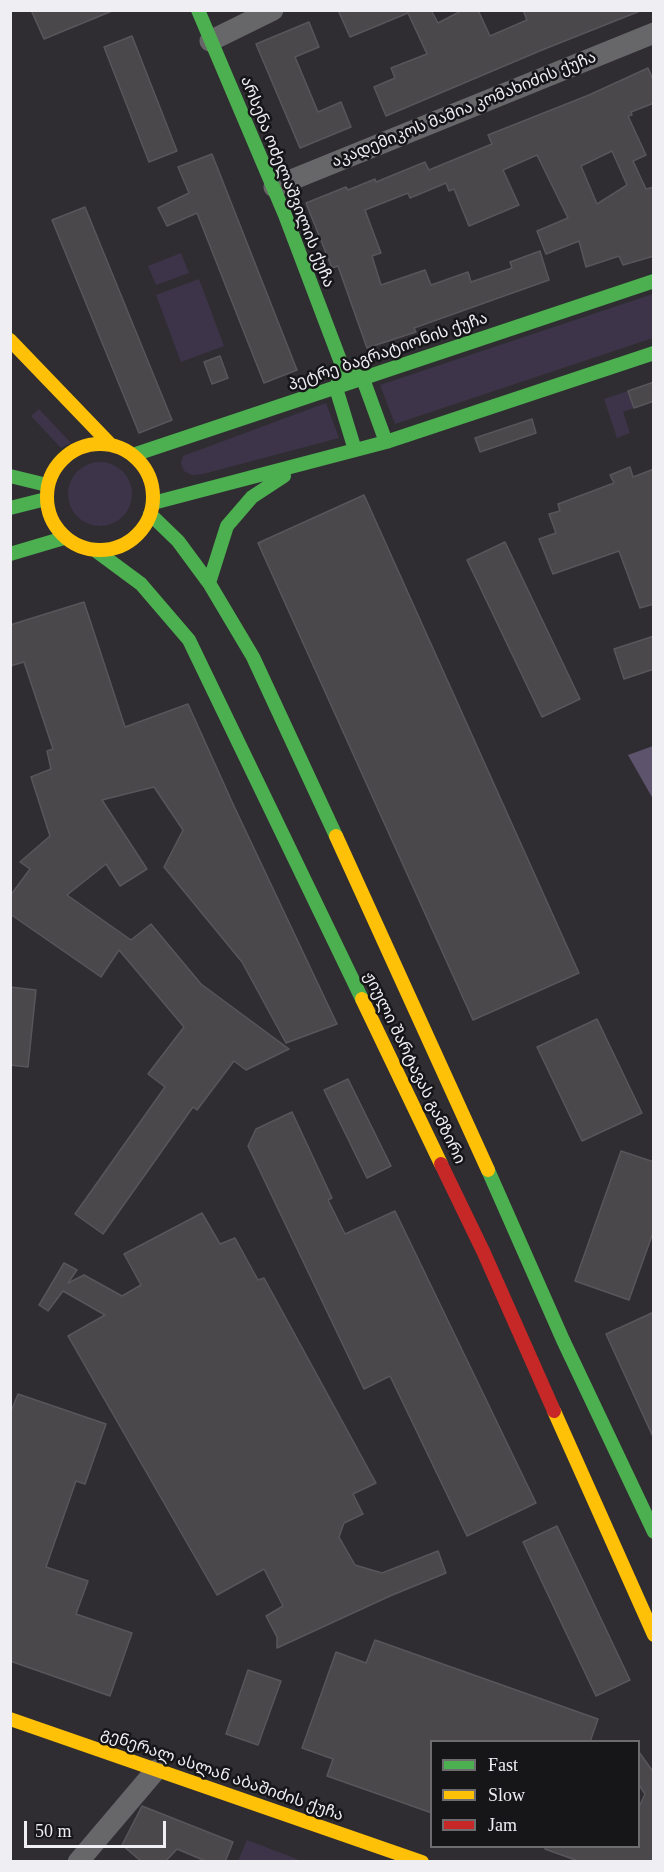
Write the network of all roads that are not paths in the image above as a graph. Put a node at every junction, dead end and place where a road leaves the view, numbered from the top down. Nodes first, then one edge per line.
1 (198, 10) edge
2 (273, 10) edge
3 (654, 33) edge
4 (210, 41) junction
5 (274, 187) junction
6 (654, 281) edge
7 (10, 340) edge
8 (654, 353) edge
9 (343, 368) junction
10 (363, 379) junction
11 (336, 388) junction
12 (386, 442) junction
13 (110, 444) junction
14 (355, 450) junction
15 (133, 454) junction
16 (312, 462) junction
17 (10, 476) edge
18 (47, 484) junction
19 (46, 499) junction
20 (10, 508) edge
21 (152, 509) junction
22 (64, 537) junction
23 (95, 550) junction
24 (10, 554) edge
25 (209, 583) junction
26 (654, 1532) edge
27 (654, 1635) edge
28 (10, 1719) edge
29 (156, 1770) junction
30 (366, 1853) edge
31 (78, 1862) edge
32 (422, 1862) edge

1 - 4 main road, არსენა ოძელაშვილის ქუჩა
2 - 4 street
3 - 5 street, აკადემიკოს მამია კომახიძის ქუჩა
4 - 5 main road, არსენა ოძელაშვილის ქუჩა
5 - 9 main road, არსენა ოძელაშვილის ქუჩა
6 - 10 main road, პეტრე ბაგრატიონის ქუჩა
7 - 13 main road
8 - 12 main road
9 - 10 main road
9 - 11 main road
10 - 11 main road, პეტრე ბაგრატიონის ქუჩა
10 - 12 main road
11 - 14 main road
11 - 15 main road, პეტრე ბაგრატიონის ქუჩა
12 - 14 main road
13 - 15 main road
13 - 18 main road
14 - 16 main road
15 - 21 main road
16 - 21 main road
16 - 25 main road
17 - 18 main road
18 - 19 main road
19 - 20 main road
19 - 22 main road
21 - 23 main road
21 - 25 main road, ჟიული შარტავას გამზირი
22 - 23 main road
22 - 24 main road
23 - 27 main road, ჟიული შარტავას გამზირი
25 - 26 main road, ჟიული შარტავას გამზირი
28 - 29 main road, გენერალ ასლან აბაშიძის ქუჩა
29 - 30 main road, გენერალ ასლან აბაშიძის ქუჩა
29 - 31 street
30 - 32 main road, გენერალ ასლან აბაშიძის ქუჩა

